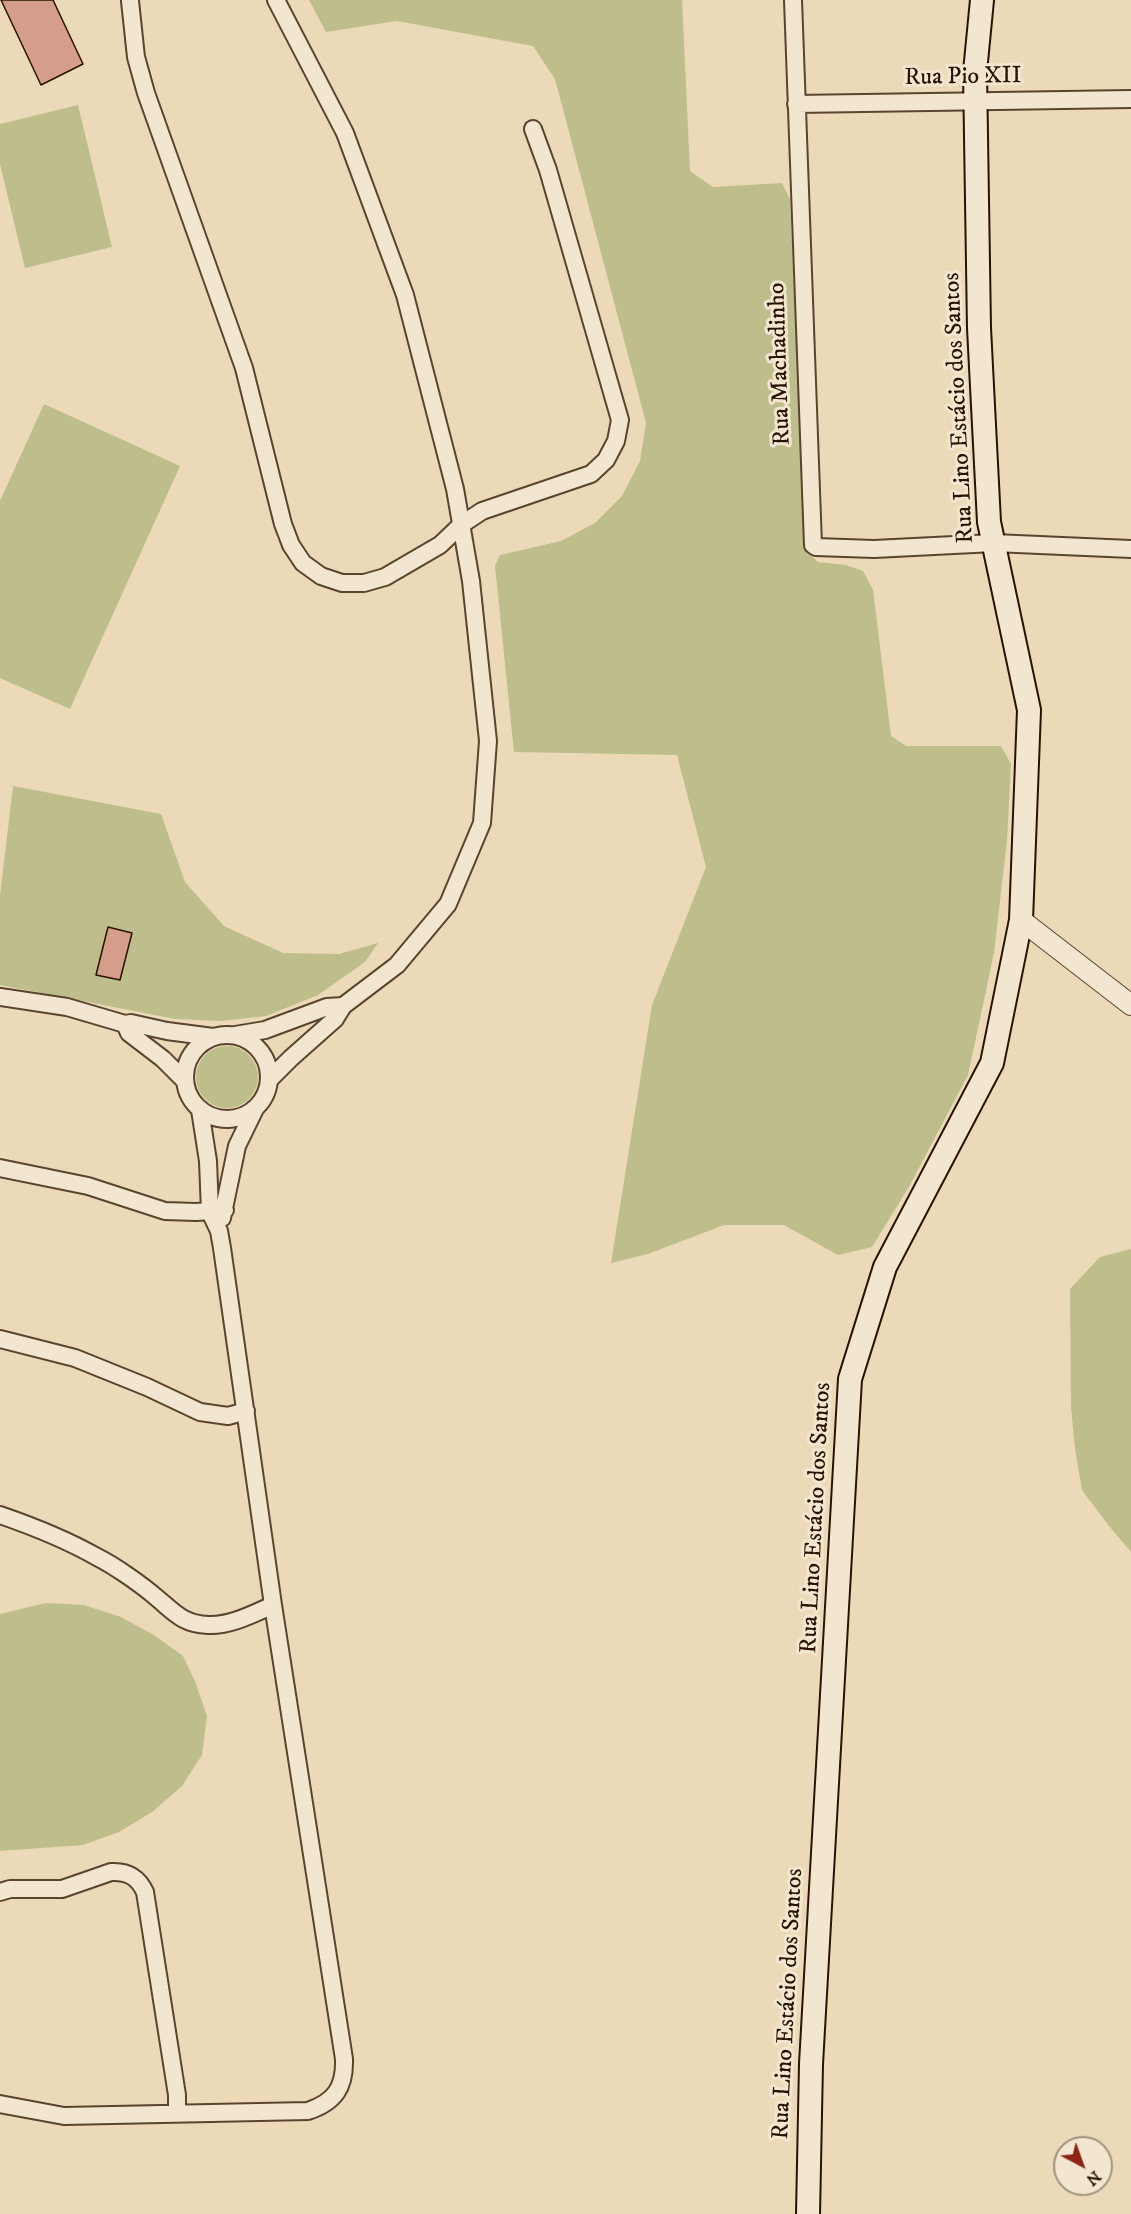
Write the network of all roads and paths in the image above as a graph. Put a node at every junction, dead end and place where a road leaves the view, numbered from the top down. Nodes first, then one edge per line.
1 (276, 0) edge
2 (793, 0) edge
3 (982, 0) edge
4 (130, 1) edge
5 (1131, 99) edge
6 (976, 101) junction
7 (796, 104) junction
8 (533, 129) dead end
9 (461, 525) junction
10 (994, 543) junction
11 (1131, 549) edge
12 (1022, 920) junction
13 (0, 997) edge
14 (1131, 1005) edge
15 (343, 1006) junction
16 (125, 1024) junction
17 (234, 1035) junction
18 (213, 1037) junction
19 (184, 1080) junction
20 (269, 1080) junction
21 (255, 1109) junction
22 (200, 1110) junction
23 (0, 1168) edge
24 (217, 1211) junction
25 (0, 1339) edge
26 (246, 1411) junction
27 (0, 1515) edge
28 (273, 1605) junction
29 (0, 1892) edge
30 (0, 2104) edge
31 (177, 2113) junction
32 (808, 2214) edge

1 - 9 street
2 - 7 street, Rua Machadinho
3 - 6 main road, Rua Lino Estácio dos Santos
4 - 9 street
5 - 6 street, Rua Pio XII
6 - 7 street, Rua Pio XII
6 - 10 main road, Rua Lino Estácio dos Santos
7 - 10 street, Rua Machadinho
8 - 9 street
9 - 15 street
10 - 11 street
10 - 12 main road, Rua Lino Estácio dos Santos
12 - 14 street
12 - 32 main road, Rua Lino Estácio dos Santos
13 - 16 street
15 - 17 street
15 - 20 street
16 - 18 street
16 - 19 street
17 - 18 street
17 - 20 street
18 - 19 street
19 - 22 street
20 - 21 street
21 - 22 street
21 - 24 street
22 - 24 street
23 - 24 street
24 - 26 street
25 - 26 street
26 - 28 street
27 - 28 street
28 - 31 street
29 - 31 street
30 - 31 street

